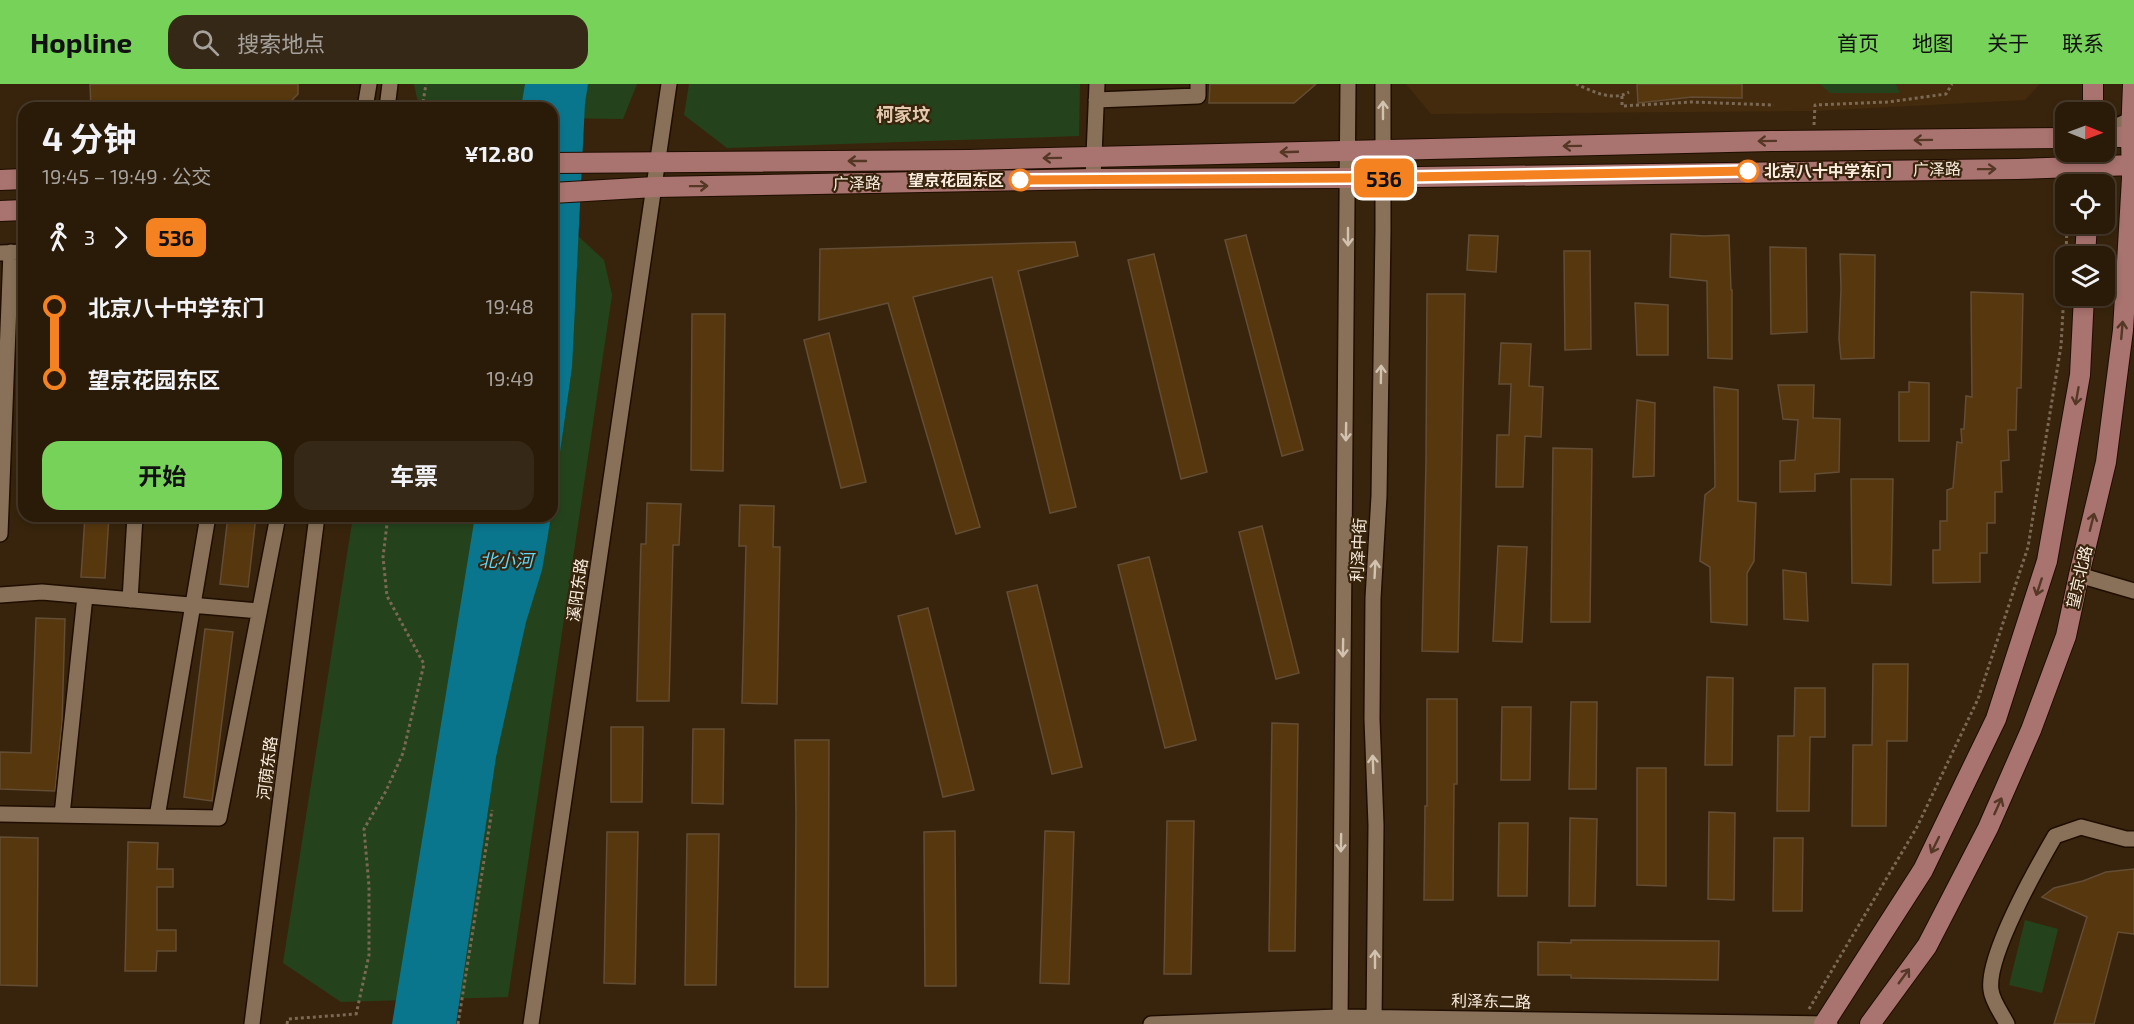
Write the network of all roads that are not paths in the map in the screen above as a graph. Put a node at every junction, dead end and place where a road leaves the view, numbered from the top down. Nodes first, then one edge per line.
1 (369, 84) edge
2 (390, 84) edge
3 (669, 84) edge
4 (1097, 84) edge
5 (1198, 84) edge
6 (1348, 84) edge
7 (1383, 84) edge
8 (2093, 84) edge
9 (2133, 84) edge
10 (1096, 100) junction
11 (366, 102) edge
12 (388, 102) edge
13 (2093, 102) edge
14 (2133, 127) edge
15 (2115, 130) edge
16 (2115, 133) edge
17 (2055, 138) edge
18 (1348, 150) junction
19 (1383, 150) junction
20 (1094, 158) junction
21 (657, 162) junction
22 (558, 163) edge
23 (2090, 167) edge
24 (2133, 172) edge
25 (1348, 178) junction
26 (1383, 178) junction
27 (18, 179) edge
28 (1093, 179) junction
29 (0, 180) edge
30 (655, 187) junction
31 (558, 193) edge
32 (18, 210) edge
33 (0, 211) edge
34 (12, 252) edge
35 (2083, 306) edge
36 (135, 522) edge
37 (207, 522) edge
38 (277, 522) edge
39 (316, 522) edge
40 (0, 534) edge
41 (2079, 574) junction
42 (2134, 591) edge
43 (0, 595) edge
44 (85, 596) junction
45 (130, 600) junction
46 (194, 606) junction
47 (260, 611) junction
48 (0, 814) edge
49 (62, 815) junction
50 (157, 817) junction
51 (2134, 839) edge
52 (1340, 1020) edge
53 (1374, 1021) edge
54 (252, 1024) edge
55 (531, 1024) edge
56 (1151, 1024) edge
57 (1826, 1024) edge
58 (1870, 1024) edge
59 (2007, 1024) edge

1 - 11 street
2 - 12 street
3 - 21 street, 溪阳东路
4 - 10 street
5 - 10 street
6 - 18 street, 利泽中街
19 -> 7 street, 利泽中街
8 - 13 main road
9 - 14 main road, 望京北路
10 - 20 street
14 - 15 street
14 - 16 main road
14 - 24 main road, 望京北路
17 -> 19 main road, 广泽路
18 - 19 main road, 广泽路
18 -> 20 main road, 广泽路
18 - 25 street, 利泽中街
19 - 26 street, 利泽中街
20 -> 21 main road, 广泽路
20 - 28 street
21 - 22 main road, 广泽路
21 - 30 street, 溪阳东路
23 - 24 main road, 广泽路
26 -> 23 main road, 广泽路
41 -> 24 main road, 望京北路
25 - 26 main road, 广泽路
25 - 28 main road, 广泽路
25 -> 52 street, 利泽中街
53 -> 26 street, 利泽中街
27 - 29 main road
30 -> 28 main road, 广泽路
30 - 31 main road, 广泽路
30 - 55 street, 溪阳东路
32 - 33 main road
34 - 40 street
35 -> 57 main road, 望京北路
36 - 45 street
37 - 46 street
38 - 47 street
39 - 54 street, 河荫东路
41 - 42 street
58 -> 41 main road, 望京北路
43 - 44 street
44 - 45 street
44 - 49 street
45 - 46 street
46 - 47 street
46 - 50 street
47 - 50 street
48 - 49 street
49 - 50 street
51 - 59 street
52 - 53 street, 利泽东二路
52 - 56 street, 利泽东二路
53 - 57 street, 利泽东二路

